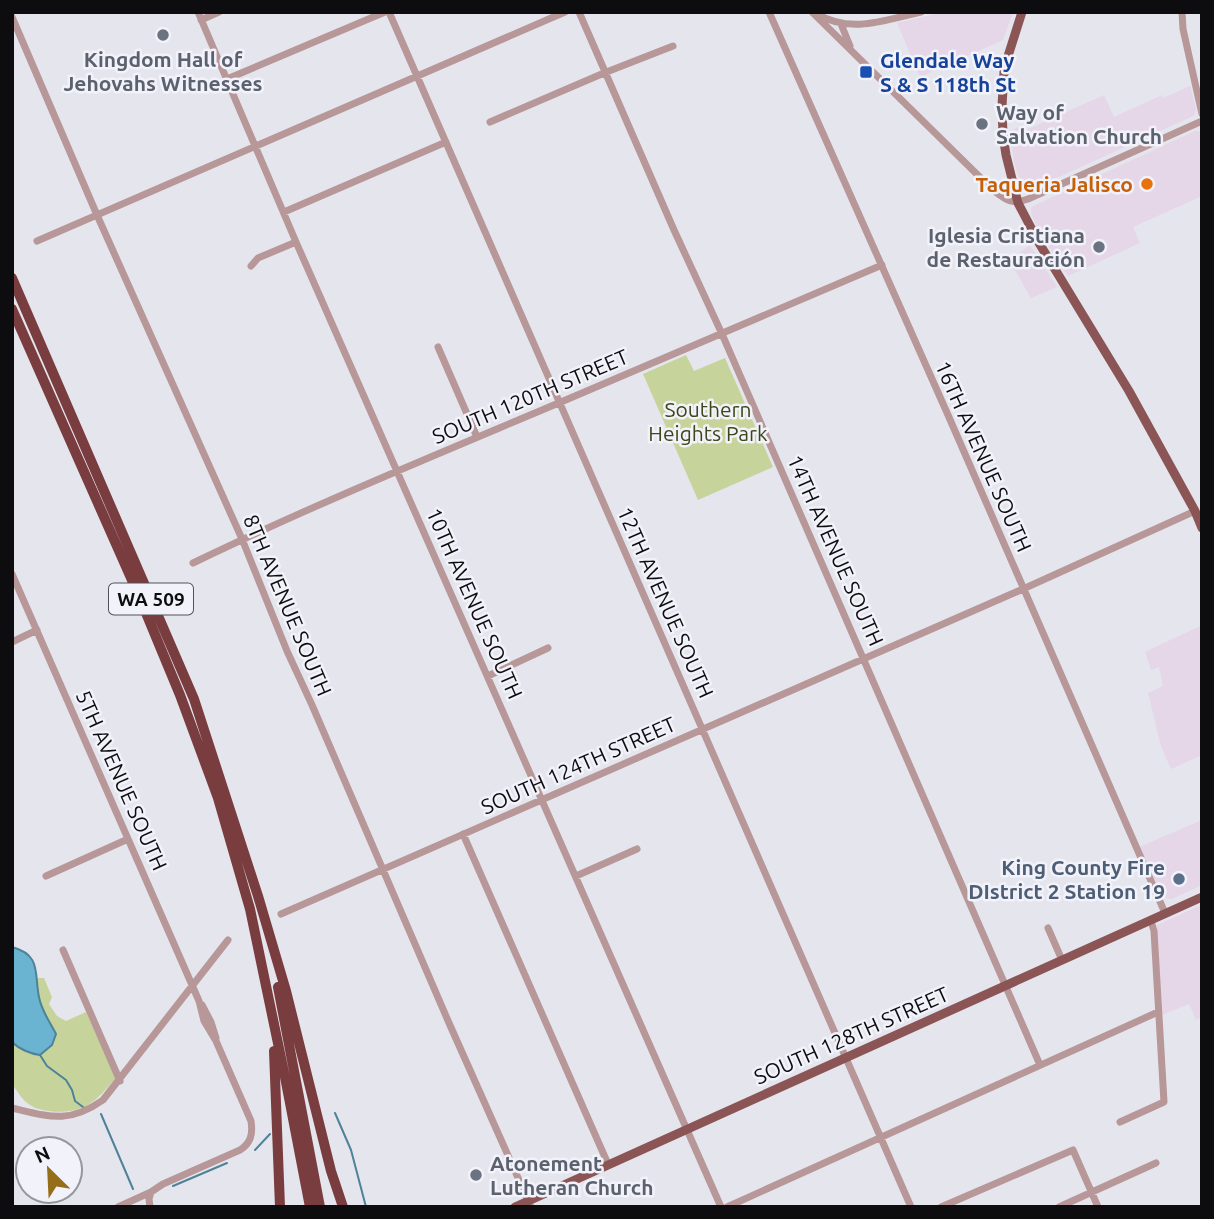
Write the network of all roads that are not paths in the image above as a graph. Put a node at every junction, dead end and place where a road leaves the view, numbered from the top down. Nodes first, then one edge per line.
1 (219, 12) edge
2 (387, 12) edge
3 (565, 12) edge
4 (579, 12) edge
5 (769, 12) edge
6 (813, 12) edge
7 (921, 12) edge
8 (1182, 12) edge
9 (1023, 13) edge
10 (199, 16) edge
11 (12, 17) edge
12 (841, 24) junction
13 (673, 46) dead end
14 (854, 54) junction
15 (604, 73) junction
16 (417, 76) junction
17 (226, 79) junction
18 (1202, 114) edge
19 (1202, 121) edge
20 (490, 122) dead end
21 (446, 142) junction
22 (256, 147) junction
23 (1018, 203) junction
24 (284, 212) junction
25 (97, 215) junction
26 (37, 241) dead end
27 (296, 242) junction
28 (882, 265) junction
29 (251, 266) dead end
30 (12, 278) edge
31 (12, 309) edge
32 (722, 334) junction
33 (438, 347) dead end
34 (560, 403) junction
35 (477, 437) junction
36 (397, 472) junction
37 (1195, 511) junction
38 (1202, 528) edge
39 (242, 539) junction
40 (193, 563) dead end
41 (12, 574) edge
42 (1023, 589) junction
43 (37, 630) junction
44 (12, 642) edge
45 (548, 648) dead end
46 (864, 659) junction
47 (488, 676) junction
48 (703, 730) junction
49 (543, 800) junction
50 (463, 834) junction
51 (128, 839) junction
52 (637, 849) dead end
53 (383, 870) junction
54 (46, 876) dead end
55 (576, 876) junction
56 (1202, 897) edge
57 (281, 914) dead end
58 (1165, 914) junction
59 (1151, 921) junction
60 (267, 928) junction
61 (1048, 928) dead end
62 (228, 940) dead end
63 (63, 950) dead end
64 (261, 960) junction
65 (1062, 960) junction
66 (192, 985) junction
67 (1006, 985) junction
68 (1158, 1012) junction
69 (846, 1056) junction
70 (1040, 1065) junction
71 (120, 1081) junction
72 (12, 1098) edge
73 (12, 1107) edge
74 (1120, 1122) dead end
75 (686, 1129) junction
76 (881, 1137) junction
77 (1156, 1163) dead end
78 (608, 1164) junction
79 (151, 1192) junction
80 (1091, 1192) junction
81 (529, 1204) edge
82 (118, 1207) edge
83 (150, 1207) edge
84 (280, 1207) edge
85 (310, 1207) edge
86 (320, 1207) edge
87 (343, 1207) edge
88 (515, 1207) edge
89 (721, 1207) edge
90 (727, 1207) edge
91 (911, 1207) edge
92 (941, 1207) edge
93 (1059, 1207) edge
94 (1098, 1207) edge

1 - 10 street
2 - 16 street, 12TH AVENUE SOUTH
2 - 17 street
3 - 16 street
4 - 15 street, 14TH AVENUE SOUTH
5 - 28 street, 16TH AVENUE SOUTH
6 - 12 street
6 - 14 street
7 - 12 street
8 - 18 street
9 - 23 main road
10 - 17 street, 10TH AVENUE SOUTH
11 - 25 street, 8TH AVENUE SOUTH
12 - 14 street
13 - 15 street
14 - 23 street
15 - 20 street
15 - 32 street, 14TH AVENUE SOUTH
16 - 21 street, 12TH AVENUE SOUTH
16 - 22 street
17 - 22 street, 10TH AVENUE SOUTH
19 - 23 street
21 - 24 street
21 - 34 street, 12TH AVENUE SOUTH
22 - 24 street, 10TH AVENUE SOUTH
22 - 25 street
23 - 37 main road
24 - 27 street, 10TH AVENUE SOUTH
25 - 26 street
25 - 39 street, 8TH AVENUE SOUTH
27 - 29 street
27 - 36 street, 10TH AVENUE SOUTH
28 - 32 street, SOUTH 120TH STREET
28 - 42 street, 16TH AVENUE SOUTH
30 - 60 highway, WA 509
31 - 64 highway, WA 509
32 - 34 street, SOUTH 120TH STREET
32 - 46 street, 14TH AVENUE SOUTH
33 - 35 street
34 - 35 street, SOUTH 120TH STREET
34 - 48 street, 12TH AVENUE SOUTH
35 - 36 street, SOUTH 120TH STREET
36 - 39 street, SOUTH 120TH STREET
36 - 47 street, 10TH AVENUE SOUTH
37 - 38 main road
37 - 42 street, SOUTH 124TH STREET
39 - 40 street, SOUTH 120TH STREET
39 - 53 street, 8TH AVENUE SOUTH
41 - 43 street, 5TH AVENUE SOUTH
42 - 46 street, SOUTH 124TH STREET
42 - 58 street, 16TH AVENUE SOUTH
43 - 44 street
43 - 51 street, 5TH AVENUE SOUTH
45 - 47 street
46 - 48 street, SOUTH 124TH STREET
46 - 67 street, 14TH AVENUE SOUTH
47 - 49 street, 10TH AVENUE SOUTH
48 - 49 street, SOUTH 124TH STREET
48 - 69 street, 12TH AVENUE SOUTH
49 - 50 street, SOUTH 124TH STREET
49 - 55 street, 10TH AVENUE SOUTH
50 - 53 street, SOUTH 124TH STREET
50 - 78 street
51 - 54 street
51 - 66 street, 5TH AVENUE SOUTH
52 - 55 street
53 - 57 street, SOUTH 124TH STREET
53 - 81 street, 8TH AVENUE SOUTH
55 - 75 street, 10TH AVENUE SOUTH
56 - 58 main road, SOUTH 128TH STREET
58 - 59 main road, SOUTH 128TH STREET
59 - 65 main road, SOUTH 128TH STREET
59 - 68 street
60 - 86 highway, WA 509
60 - 87 highway
61 - 65 street
62 - 66 street
63 - 71 street
64 - 84 highway
64 - 85 highway, WA 509
65 - 67 main road, SOUTH 128TH STREET
66 - 71 street
66 - 79 street, 5TH AVENUE SOUTH
67 - 69 main road, SOUTH 128TH STREET
67 - 70 street, 14TH AVENUE SOUTH
68 - 70 street
68 - 74 street
69 - 75 main road, SOUTH 128TH STREET
69 - 76 street, 12TH AVENUE SOUTH
70 - 76 street
71 - 73 street
72 - 73 street
75 - 78 main road, SOUTH 128TH STREET
75 - 89 street, 10TH AVENUE SOUTH
76 - 90 street
76 - 91 street, 12TH AVENUE SOUTH
77 - 80 street
78 - 81 main road, SOUTH 128TH STREET
79 - 82 street
79 - 83 street
80 - 92 street
80 - 93 street
80 - 94 street
81 - 88 main road, SOUTH 128TH STREET

